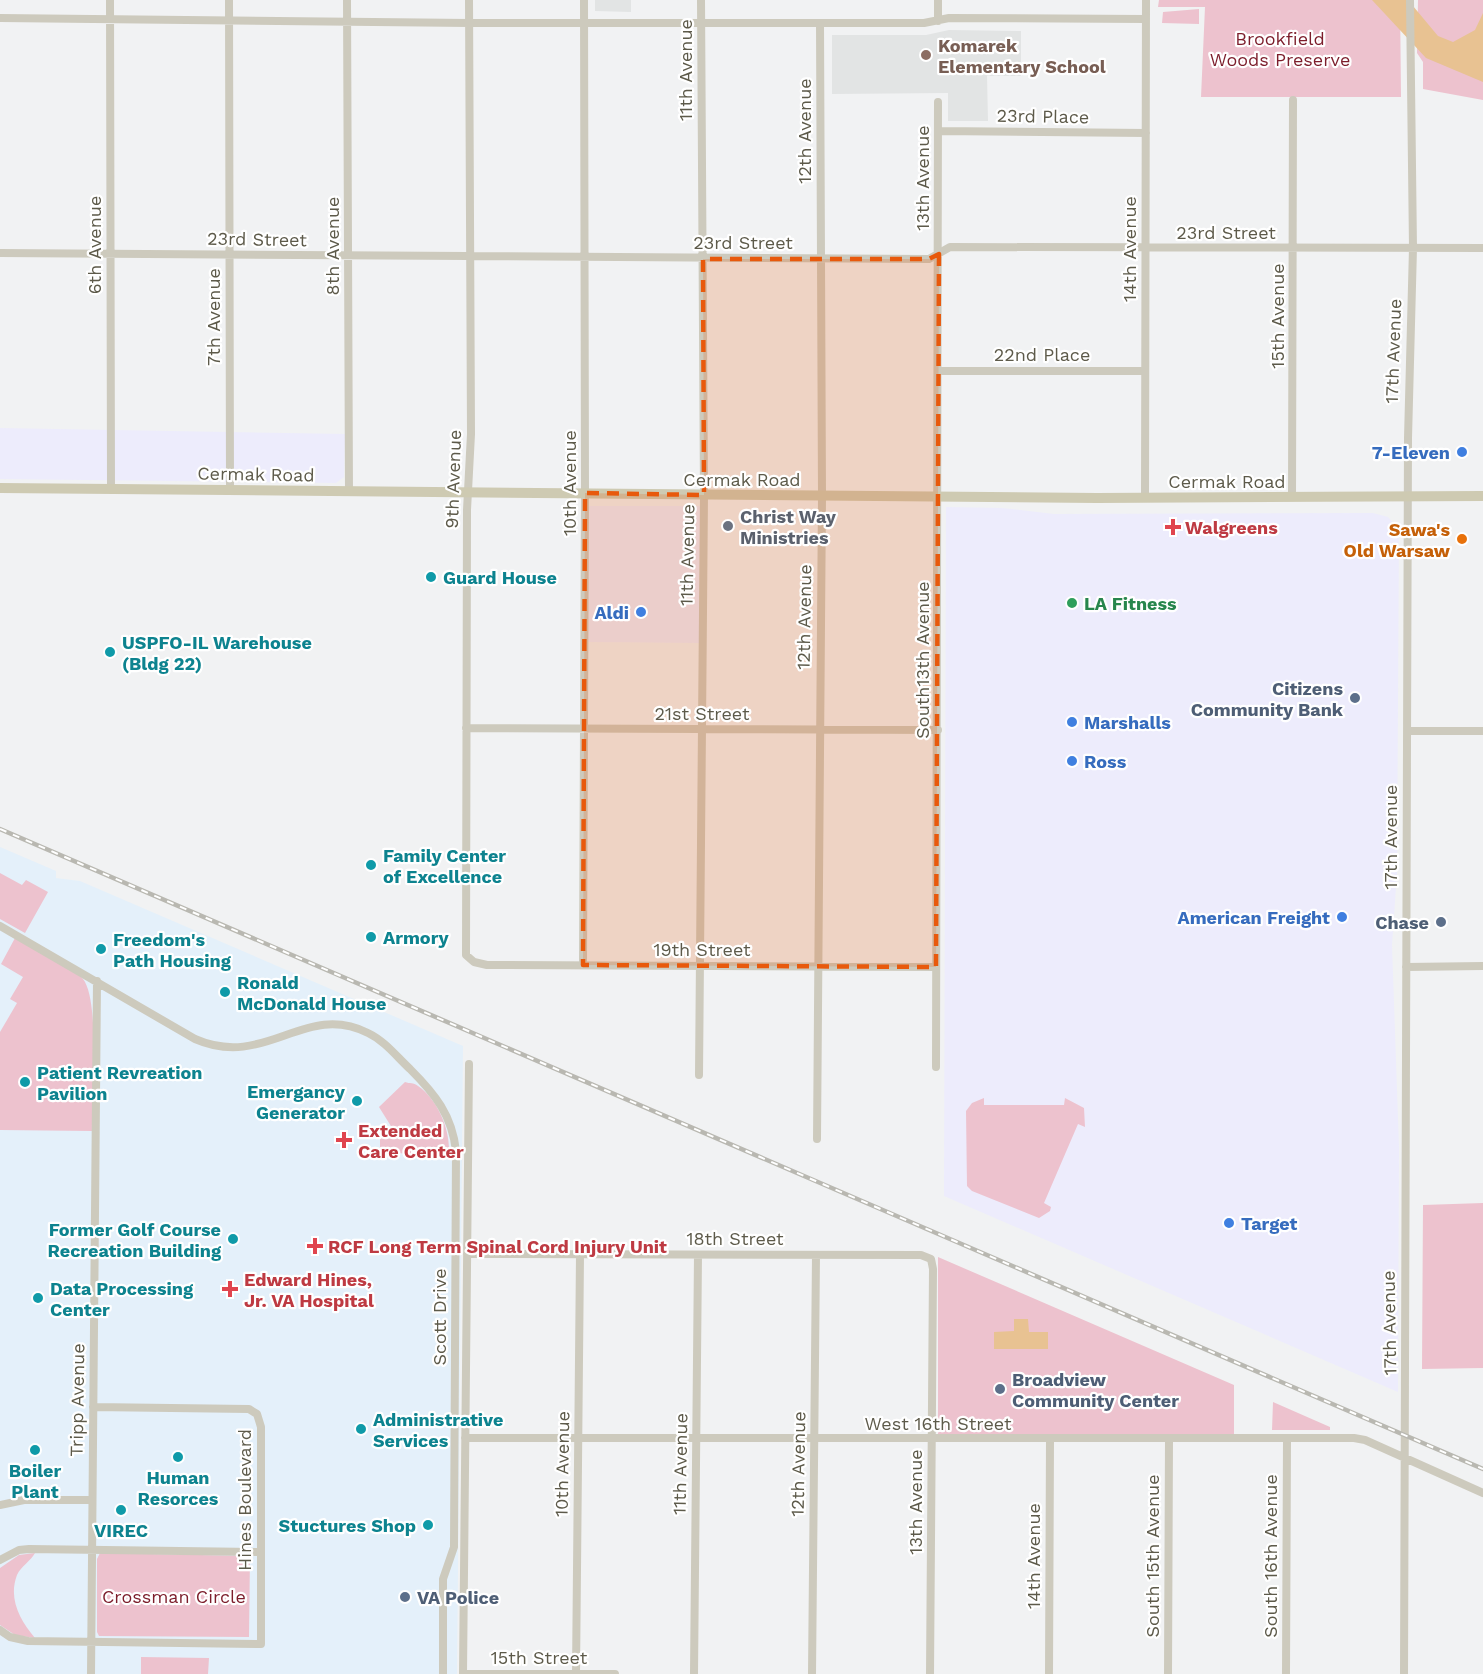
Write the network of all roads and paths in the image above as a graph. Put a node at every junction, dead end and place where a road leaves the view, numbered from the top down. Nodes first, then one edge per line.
1 (110, 0) edge
2 (229, 0) edge
3 (347, 0) edge
4 (469, 0) edge
5 (584, 0) edge
6 (701, 0) edge
7 (938, 0) edge
8 (1146, 0) edge
9 (1410, 0) edge
10 (0, 18) edge
11 (1146, 19) junction
12 (110, 20) junction
13 (229, 21) junction
14 (938, 21) junction
15 (347, 22) junction
16 (584, 23) junction
17 (820, 23) junction
18 (469, 24) junction
19 (701, 24) junction
20 (1293, 100) dead end
21 (938, 102) dead end
22 (939, 131) junction
23 (1146, 133) junction
24 (1146, 248) junction
25 (1413, 248) junction
26 (1483, 248) edge
27 (1293, 249) junction
28 (0, 253) edge
29 (110, 254) junction
30 (939, 254) junction
31 (229, 255) junction
32 (348, 257) junction
33 (470, 258) junction
34 (585, 258) junction
35 (821, 258) junction
36 (703, 260) junction
37 (939, 370) junction
38 (1145, 371) junction
39 (0, 488) edge
40 (111, 489) junction
41 (230, 490) junction
42 (349, 492) junction
43 (469, 493) junction
44 (585, 494) junction
45 (704, 495) junction
46 (822, 496) junction
47 (1408, 496) junction
48 (1483, 496) edge
49 (939, 497) junction
50 (1292, 497) junction
51 (1146, 498) junction
52 (466, 728) junction
53 (584, 729) junction
54 (702, 730) junction
55 (819, 730) junction
56 (938, 730) junction
57 (1407, 731) junction
58 (1483, 731) edge
59 (0, 926) edge
60 (468, 959) joint
61 (583, 965) junction
62 (700, 966) junction
63 (1483, 966) edge
64 (818, 967) junction
65 (1406, 967) junction
66 (936, 968) junction
67 (98, 981) junction
68 (469, 1064) dead end
69 (936, 1067) dead end
70 (699, 1075) dead end
71 (817, 1139) dead end
72 (467, 1254) junction
73 (580, 1255) junction
74 (698, 1255) junction
75 (816, 1255) junction
76 (931, 1259) joint
77 (93, 1407) junction
78 (465, 1438) junction
79 (1287, 1438) junction
80 (578, 1439) junction
81 (697, 1439) junction
82 (814, 1439) junction
83 (1050, 1439) junction
84 (1169, 1439) junction
85 (932, 1440) junction
86 (1406, 1460) junction
87 (1483, 1493) edge
88 (92, 1500) junction
89 (0, 1505) edge
90 (92, 1549) junction
91 (261, 1552) junction
92 (0, 1560) edge
93 (0, 1630) edge
94 (91, 1641) junction
95 (91, 1674) edge
96 (443, 1674) edge
97 (463, 1674) edge
98 (576, 1674) edge
99 (615, 1674) edge
100 (694, 1674) edge
101 (812, 1674) edge
102 (930, 1674) edge
103 (1049, 1674) edge
104 (1168, 1674) edge
105 (1286, 1674) edge
106 (1404, 1674) edge

1 - 12 street, 6th Avenue
2 - 13 street, 7th Avenue
3 - 15 street, 8th Avenue
4 - 18 street, 9th Avenue
5 - 16 street, 10th Avenue
6 - 19 street, 11th Avenue
7 - 14 street
8 - 11 street, 14th Avenue
9 - 25 street, 17th Avenue
10 - 12 street
11 - 14 street
11 - 23 street, 14th Avenue
12 - 13 street
12 - 29 street, 6th Avenue
13 - 15 street
13 - 31 street, 7th Avenue
14 - 17 street
15 - 18 street
15 - 32 street, 8th Avenue
16 - 18 street
16 - 19 street
16 - 34 street, 10th Avenue
17 - 19 street
17 - 35 street, 12th Avenue
18 - 33 street, 9th Avenue
19 - 36 street, 11th Avenue
20 - 27 street, 15th Avenue
21 - 22 street, 13th Avenue
22 - 23 street, 23rd Place
22 - 30 street, 13th Avenue
23 - 24 street, 14th Avenue
24 - 27 street, 23rd Street
24 - 30 street, 23rd Street
24 - 38 street, 14th Avenue
25 - 26 street, 23rd Street
25 - 27 street, 23rd Street
25 - 47 street, 17th Avenue
27 - 50 street, 15th Avenue
28 - 29 street, 23rd Street
29 - 31 street, 23rd Street
29 - 40 street, 6th Avenue
30 - 35 street, 23rd Street
30 - 37 street, South13th Avenue
31 - 32 street, 23rd Street
31 - 41 street, 7th Avenue
32 - 33 street, 23rd Street
32 - 42 street, 8th Avenue
33 - 34 street, 23rd Street
33 - 43 street, 9th Avenue
34 - 36 street, 23rd Street
34 - 44 street, 10th Avenue
35 - 36 street, 23rd Street
35 - 46 street, 12th Avenue
36 - 45 street, 11th Avenue
37 - 38 street, 22nd Place
37 - 49 street, South13th Avenue
38 - 51 street, 14th Avenue
39 - 40 main road, Cermak Road
40 - 41 main road, Cermak Road
41 - 42 main road, Cermak Road
42 - 43 main road, Cermak Road
43 - 44 main road, Cermak Road
43 - 52 street, 9th Avenue
44 - 45 main road, Cermak Road
44 - 53 street, 10th Avenue
45 - 46 main road, Cermak Road
45 - 54 street, 11th Avenue
46 - 49 main road, Cermak Road
46 - 55 street, 12th Avenue
47 - 48 main road, Cermak Road
47 - 50 main road, Cermak Road
47 - 57 street, 17th Avenue
49 - 51 main road, Cermak Road
49 - 56 street, South13th Avenue
50 - 51 main road, Cermak Road
52 - 53 street, 21st Street
52 - 60 street, 9th Avenue
53 - 54 street, 21st Street
53 - 61 street, 10th Avenue
54 - 55 street, 21st Street
54 - 62 street, 11th Avenue
55 - 56 street, 21st Street
55 - 64 street, 12th Avenue
56 - 66 street, South13th Avenue
57 - 58 street
57 - 65 street, 17th Avenue
59 - 67 street, Scott Drive
60 - 61 street, 19th Street
61 - 62 street, 19th Street
62 - 64 street, 19th Street
62 - 70 street, 11th Avenue
63 - 65 street
64 - 66 street, 19th Street
64 - 71 street, 12th Avenue
65 - 86 street, 17th Avenue
66 - 69 street, South13th Avenue
67 - 77 street, Tripp Avenue
67 - 96 street, Scott Drive
68 - 72 street
72 - 73 street, 18th Street
72 - 78 street
73 - 74 street, 18th Street
73 - 80 street, 10th Avenue
74 - 75 street, 18th Street
74 - 81 street, 11th Avenue
75 - 76 street, 18th Street
75 - 82 street, 12th Avenue
76 - 85 street, 13th Avenue
77 - 88 street, Tripp Avenue
77 - 91 street, Hines Boulevard
78 - 80 street, West 16th Street
78 - 97 street
79 - 84 street, West 16th Street
79 - 86 street, West 16th Street
79 - 105 street, South 16th Avenue
80 - 81 street, West 16th Street
80 - 98 street, 10th Avenue
81 - 82 street, West 16th Street
81 - 100 street, 11th Avenue
82 - 85 street, West 16th Street
82 - 101 street, 12th Avenue
83 - 84 street, West 16th Street
83 - 85 street, West 16th Street
83 - 103 street, 14th Avenue
84 - 104 street, South 15th Avenue
85 - 102 street, 13th Avenue
86 - 87 street, West 16th Street
86 - 106 street, 17th Avenue
88 - 89 street
88 - 90 street, Tripp Avenue
90 - 91 street
90 - 92 street
90 - 94 street, Tripp Avenue
91 - 94 street, Hines Boulevard
93 - 94 street
94 - 95 street, Tripp Avenue
97 - 98 street, 15th Street
98 - 99 street, 15th Street

